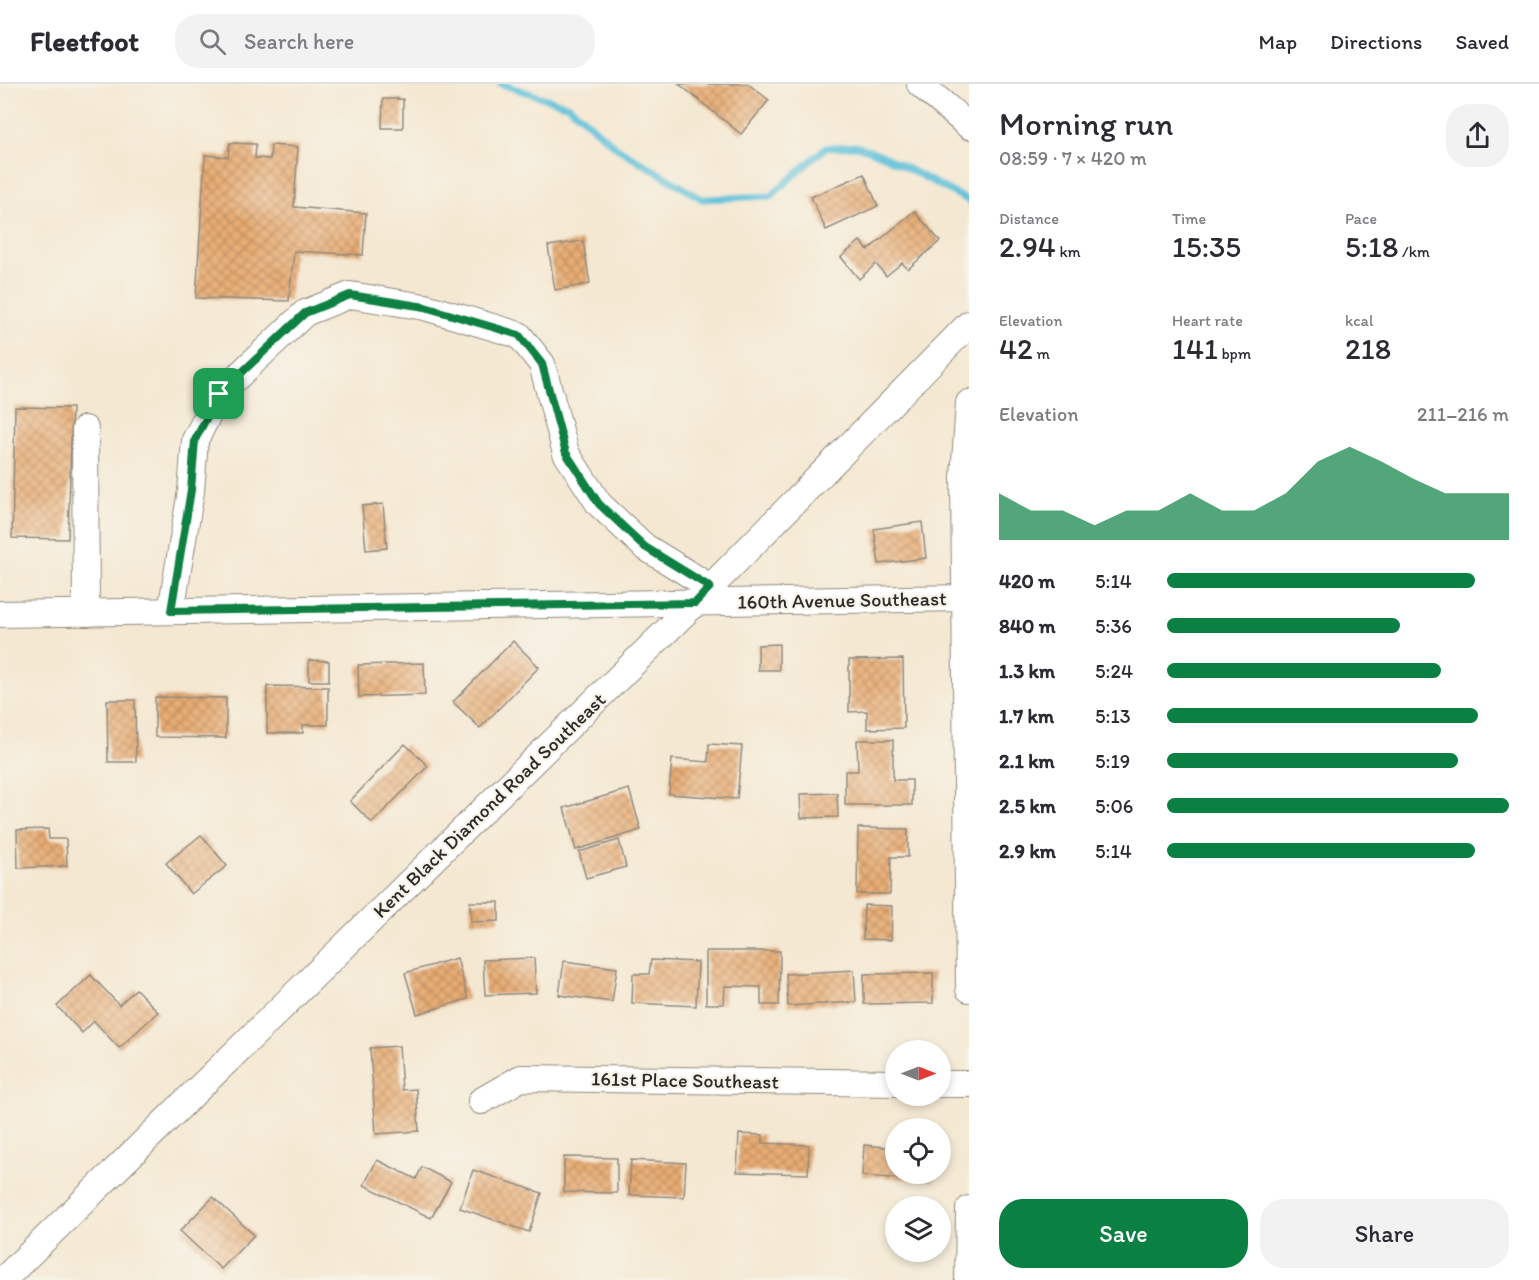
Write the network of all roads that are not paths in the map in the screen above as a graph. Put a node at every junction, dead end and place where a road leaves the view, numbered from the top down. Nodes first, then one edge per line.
1 (920, 84) edge
2 (969, 126) edge
3 (969, 324) edge
4 (969, 403) edge
5 (85, 429) dead end
6 (703, 595) junction
7 (965, 597) junction
8 (171, 611) junction
9 (86, 612) junction
10 (0, 614) edge
11 (967, 634) edge
12 (969, 989) edge
13 (885, 1083) edge
14 (951, 1084) edge
15 (969, 1084) edge
16 (481, 1101) dead end
17 (969, 1209) edge
18 (3, 1278) edge
19 (968, 1280) edge

1 - 2 street
3 - 6 street, Kent Black Diamond Road Southeast
4 - 7 street
5 - 9 street
6 - 7 street, 160th Avenue Southeast
6 - 8 street, 160th Avenue Southeast
6 - 8 street
6 - 18 street, Kent Black Diamond Road Southeast
7 - 11 street
8 - 9 street, 160th Avenue Southeast
9 - 10 street, 160th Avenue Southeast
11 - 12 street
13 - 16 street, 161st Place Southeast
14 - 15 street
17 - 19 street

